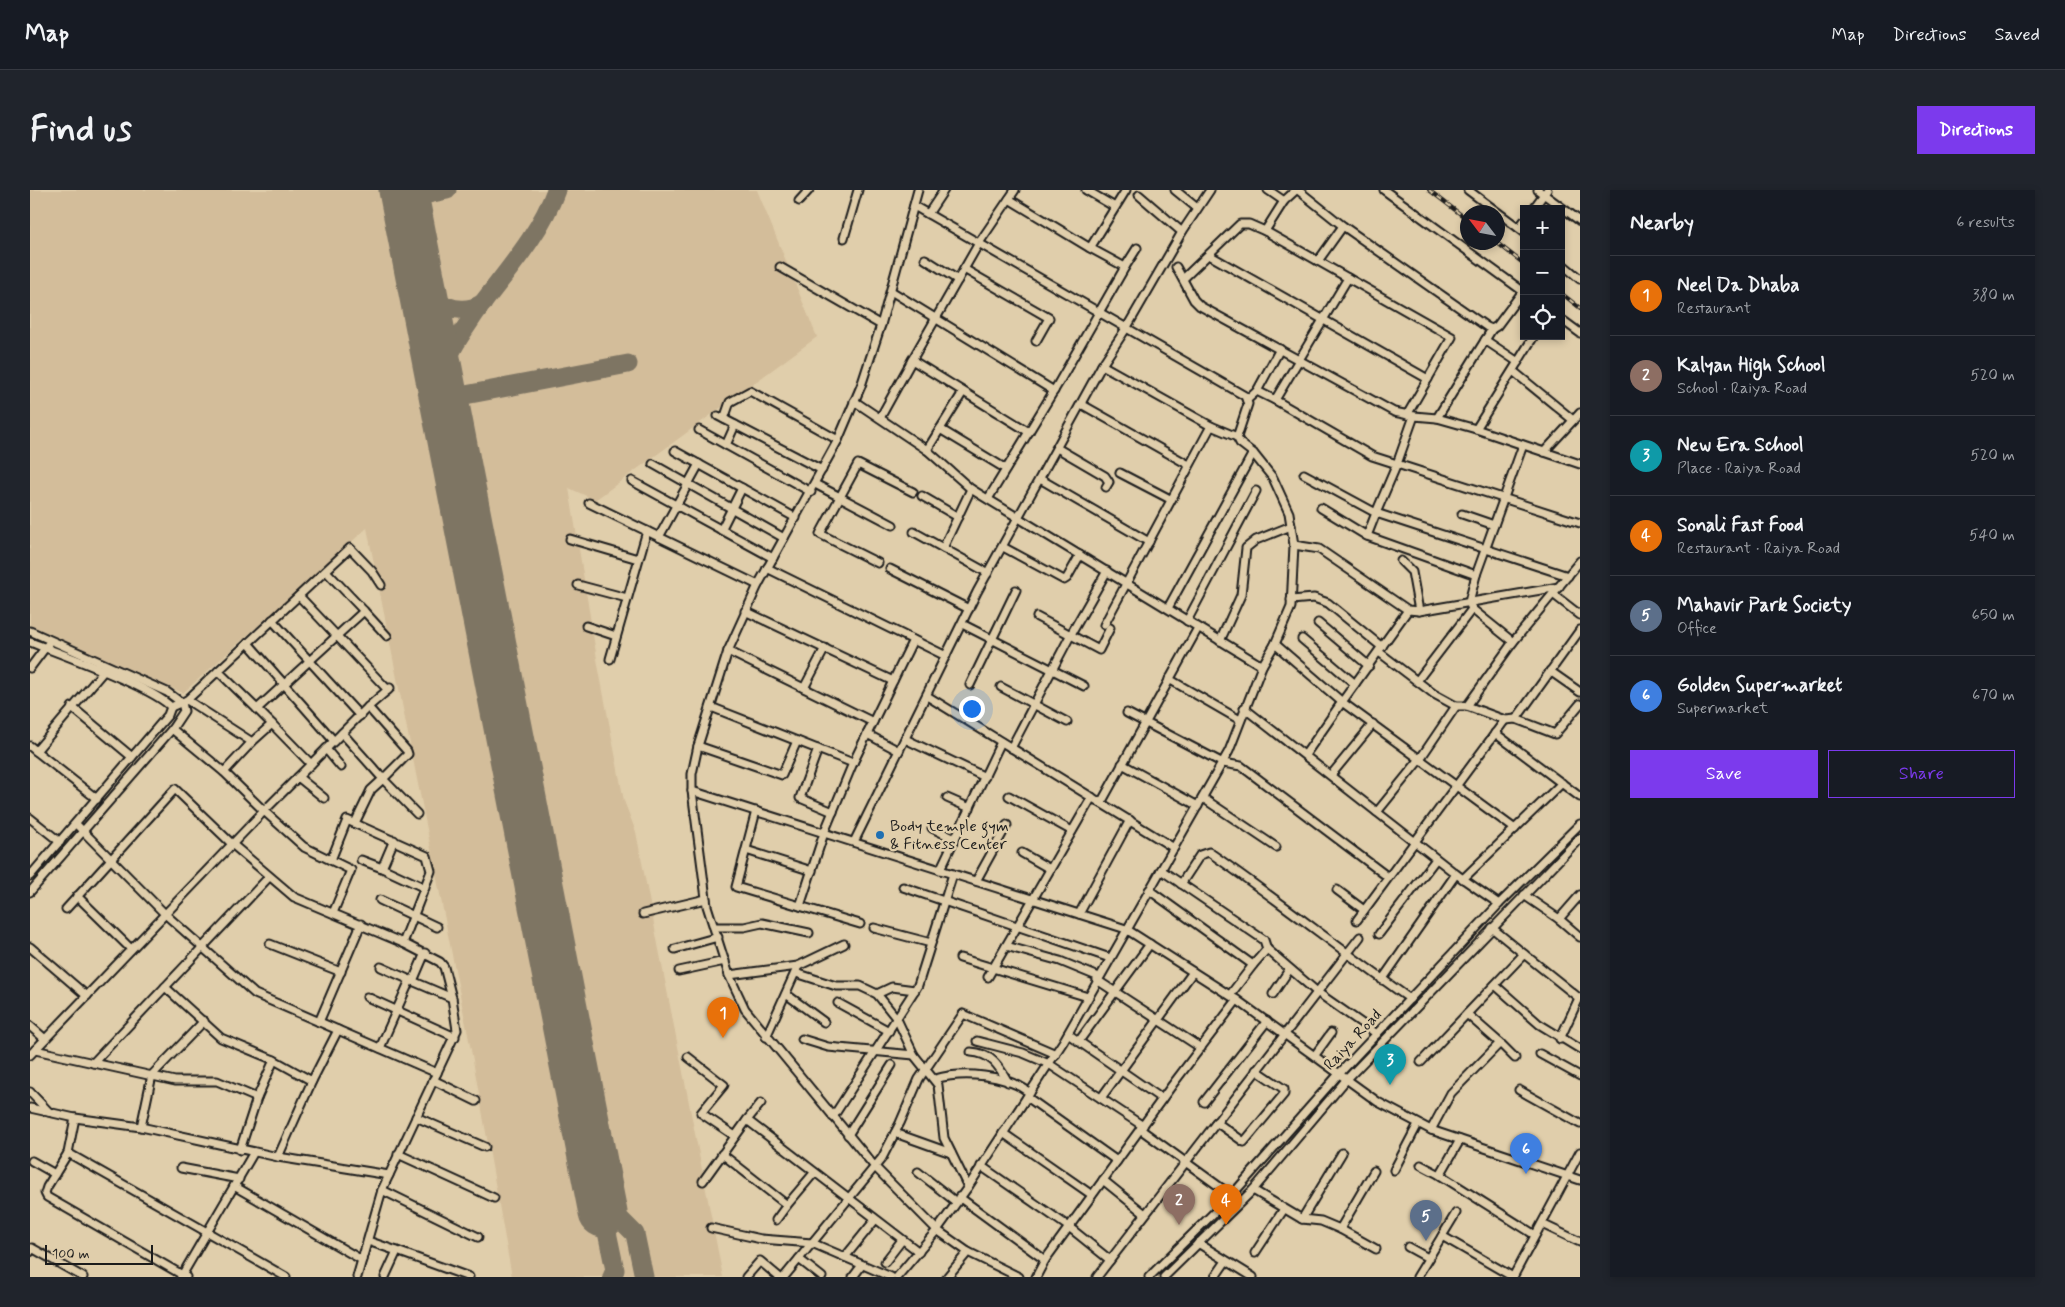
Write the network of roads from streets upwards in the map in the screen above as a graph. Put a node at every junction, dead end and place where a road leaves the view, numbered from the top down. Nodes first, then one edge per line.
1 (809, 190) edge
2 (858, 190) edge
3 (918, 190) edge
4 (944, 190) edge
5 (1015, 190) edge
6 (1086, 190) edge
7 (1126, 190) edge
8 (1175, 190) edge
9 (1210, 190) edge
10 (1268, 190) edge
11 (1297, 190) edge
12 (1384, 190) edge
13 (1468, 190) edge
14 (1543, 191) edge
15 (1139, 194) dead end
16 (1009, 199) junction
17 (1284, 200) junction
18 (798, 201) dead end
19 (1535, 205) edge
20 (914, 206) junction
21 (1115, 207) junction
22 (1197, 208) junction
23 (928, 214) junction
24 (1580, 221) edge
25 (1343, 226) junction
26 (1520, 229) edge
27 (1265, 231) junction
28 (1182, 232) junction
29 (844, 238) dead end
30 (979, 243) junction
31 (1090, 248) junction
32 (1138, 248) dead end
33 (1209, 255) junction
34 (925, 259) dead end
35 (1318, 261) junction
36 (1565, 266) edge
37 (780, 267) dead end
38 (1125, 267) junction
39 (1176, 267) dead end
40 (964, 269) junction
41 (1348, 278) junction
42 (1183, 279) junction
43 (1580, 279) edge
44 (958, 280) junction
45 (1520, 290) edge
46 (891, 291) junction
47 (1520, 295) edge
48 (1099, 311) junction
49 (935, 319) junction
50 (1324, 320) junction
51 (1565, 322) edge
52 (881, 325) junction
53 (1127, 327) junction
54 (1492, 329) junction
55 (1580, 333) edge
56 (1485, 340) junction
57 (1532, 340) edge
58 (1036, 341) dead end
59 (1280, 349) junction
60 (912, 360) junction
61 (1300, 360) junction
62 (1518, 362) junction
63 (1102, 365) junction
64 (1513, 371) junction
65 (1428, 379) junction
66 (1054, 391) junction
67 (1257, 391) junction
68 (963, 392) junction
69 (1247, 400) junction
70 (1275, 400) junction
71 (854, 401) junction
72 (1081, 404) junction
73 (1580, 413) edge
74 (1411, 416) junction
75 (880, 418) junction
76 (1437, 418) junction
77 (1573, 420) junction
78 (735, 425) junction
79 (1211, 426) junction
80 (1476, 428) junction
81 (940, 429) junction
82 (699, 430) dead end
83 (1029, 432) junction
84 (1237, 437) junction
85 (838, 440) junction
86 (726, 445) junction
87 (1523, 445) junction
88 (1057, 448) junction
89 (927, 450) junction
90 (675, 451) dead end
91 (1544, 452) junction
92 (1253, 453) junction
93 (653, 464) dead end
94 (699, 464) junction
95 (1397, 464) junction
96 (1580, 464) edge
97 (1189, 465) junction
98 (1006, 468) junction
99 (822, 470) junction
100 (1120, 473) dead end
101 (1304, 474) dead end
102 (1040, 479) junction
103 (632, 481) dead end
104 (688, 484) junction
105 (815, 484) junction
106 (1106, 487) dead end
107 (742, 488) junction
108 (971, 489) junction
109 (1256, 491) dead end
110 (811, 492) junction
111 (914, 492) dead end
112 (922, 496) dead end
113 (840, 497) junction
114 (1503, 497) junction
115 (988, 498) junction
116 (1170, 499) junction
117 (589, 503) dead end
118 (675, 505) junction
119 (732, 508) junction
120 (1321, 508) dead end
121 (1376, 513) junction
122 (1462, 514) dead end
123 (958, 516) junction
124 (1019, 517) junction
125 (796, 518) junction
126 (1580, 523) edge
127 (893, 525) dead end
128 (1494, 525) junction
129 (1291, 526) junction
130 (721, 530) junction
131 (647, 531) junction
132 (914, 532) dead end
133 (659, 536) junction
134 (1367, 536) junction
135 (784, 538) junction
136 (570, 539) dead end
137 (1149, 542) junction
138 (1294, 545) junction
139 (1003, 547) junction
140 (943, 548) junction
141 (1485, 549) junction
142 (1080, 555) junction
143 (773, 558) junction
144 (638, 559) junction
145 (1401, 561) dead end
146 (1580, 561) edge
147 (878, 563) dead end
148 (767, 568) junction
149 (890, 568) dead end
150 (326, 571) junction
151 (1107, 571) junction
152 (988, 573) junction
153 (1476, 575) junction
154 (1568, 576) junction
155 (1127, 583) junction
156 (381, 585) dead end
157 (578, 585) dead end
158 (758, 585) junction
159 (1559, 587) junction
160 (1016, 590) dead end
161 (1553, 594) junction
162 (299, 596) junction
163 (627, 598) junction
164 (1292, 600) junction
165 (1470, 606) junction
166 (1168, 608) junction
167 (969, 609) junction
168 (1408, 610) junction
169 (364, 611) junction
170 (745, 611) junction
171 (1419, 611) junction
172 (1580, 615) edge
173 (1036, 618) dead end
174 (272, 620) junction
175 (1188, 621) junction
176 (962, 624) junction
177 (1318, 624) dead end
178 (586, 626) dead end
179 (1198, 628) junction
180 (1580, 630) edge
181 (30, 631) edge
182 (337, 636) junction
183 (387, 636) dead end
184 (616, 636) junction
185 (1070, 636) junction
186 (992, 639) junction
187 (1302, 639) dead end
188 (51, 640) junction
189 (913, 640) junction
190 (1220, 641) junction
191 (30, 642) edge
192 (1513, 642) junction
193 (248, 643) junction
194 (1275, 644) junction
195 (46, 648) junction
196 (825, 648) junction
197 (1381, 650) junction
198 (728, 651) junction
199 (946, 656) junction
200 (610, 658) dead end
201 (310, 661) junction
202 (1262, 666) junction
203 (1369, 666) junction
204 (30, 668) edge
205 (1052, 670) junction
206 (218, 671) junction
207 (1550, 671) junction
208 (103, 672) junction
209 (1169, 679) junction
210 (893, 681) junction
211 (1418, 681) junction
212 (1356, 684) junction
213 (283, 685) junction
214 (970, 685) dead end
215 (1084, 686) dead end
216 (1001, 687) dead end
217 (804, 688) junction
218 (1580, 692) edge
219 (926, 696) junction
220 (184, 702) junction
221 (1342, 702) junction
222 (1580, 704) edge
223 (1034, 705) junction
224 (1456, 706) junction
225 (1467, 706) junction
226 (72, 707) junction
227 (171, 707) junction
228 (711, 707) junction
229 (368, 708) junction
230 (1244, 708) junction
231 (257, 709) junction
232 (1127, 713) dead end
233 (360, 716) junction
234 (1516, 719) junction
235 (1240, 720) junction
236 (1505, 720) junction
237 (873, 722) junction
238 (1067, 722) dead end
239 (1145, 722) junction
240 (272, 724) junction
241 (1373, 724) junction
242 (172, 729) junction
243 (1495, 733) junction
244 (342, 734) junction
245 (867, 734) junction
246 (905, 739) junction
247 (334, 741) junction
248 (797, 741) junction
249 (252, 742) junction
250 (1001, 742) junction
251 (698, 746) junction
252 (1011, 748) junction
253 (33, 749) edge
254 (326, 749) junction
255 (818, 749) junction
256 (899, 751) junction
257 (1305, 755) junction
258 (132, 758) junction
259 (1420, 759) junction
260 (853, 763) junction
261 (1222, 763) junction
262 (311, 764) junction
263 (1122, 764) junction
264 (342, 767) dead end
265 (224, 772) junction
266 (1331, 775) junction
267 (298, 777) junction
268 (985, 777) junction
269 (383, 779) junction
270 (1562, 783) junction
271 (1455, 784) junction
272 (692, 791) junction
273 (1009, 796) dead end
274 (1092, 797) junction
275 (1580, 797) edge
276 (324, 798) dead end
277 (947, 798) dead end
278 (1203, 798) junction
279 (97, 799) junction
280 (1101, 803) junction
281 (1198, 806) junction
282 (970, 808) junction
283 (264, 811) junction
284 (756, 812) junction
285 (833, 812) junction
286 (1377, 812) junction
287 (417, 814) dead end
288 (30, 818) edge
289 (1130, 820) junction
290 (355, 823) junction
291 (76, 824) junction
292 (1580, 824) edge
293 (1007, 825) dead end
294 (932, 828) dead end
295 (1515, 829) junction
296 (84, 831) junction
297 (1072, 831) junction
298 (824, 833) junction
299 (1580, 838) edge
300 (955, 839) junction
301 (394, 840) junction
302 (60, 842) junction
303 (854, 842) junction
304 (1414, 842) junction
305 (232, 844) junction
306 (1276, 847) dead end
307 (1174, 848) junction
308 (746, 850) junction
309 (1022, 853) dead end
310 (110, 858) junction
311 (1436, 859) junction
312 (331, 860) junction
313 (361, 860) dead end
314 (382, 868) junction
315 (1050, 869) junction
316 (940, 870) junction
317 (1161, 870) junction
318 (812, 871) junction
319 (953, 874) junction
320 (1456, 874) junction
321 (30, 876) edge
322 (269, 877) junction
323 (1388, 877) junction
324 (1463, 879) junction
325 (976, 882) junction
326 (1181, 884) junction
327 (425, 888) junction
328 (903, 888) dead end
329 (31, 889) edge
330 (1149, 890) junction
331 (1336, 890) dead end
332 (1524, 895) junction
333 (1580, 895) edge
334 (77, 896) junction
335 (706, 899) junction
336 (1032, 899) junction
337 (380, 900) dead end
338 (944, 903) junction
339 (1499, 904) junction
340 (800, 906) junction
341 (66, 909) dead end
342 (1364, 910) junction
343 (333, 913) junction
344 (165, 914) junction
345 (644, 914) dead end
346 (1078, 914) junction
347 (413, 915) junction
348 (1559, 919) junction
349 (1357, 920) dead end
350 (361, 924) junction
351 (860, 924) dead end
352 (714, 926) junction
353 (1017, 926) junction
354 (438, 927) dead end
355 (874, 928) dead end
356 (1492, 928) junction
357 (1126, 930) junction
358 (809, 933) dead end
359 (1379, 934) dead end
360 (718, 937) junction
361 (1360, 937) dead end
362 (1580, 937) edge
363 (403, 942) junction
364 (931, 943) junction
365 (270, 944) dead end
366 (844, 944) dead end
367 (1150, 944) junction
368 (30, 946) edge
369 (1006, 946) junction
370 (131, 949) junction
371 (203, 949) junction
372 (1266, 949) junction
373 (675, 950) dead end
374 (426, 953) junction
375 (1524, 954) junction
376 (1347, 955) junction
377 (960, 958) dead end
378 (1110, 958) junction
379 (725, 962) junction
380 (1253, 965) junction
381 (381, 967) dead end
382 (994, 967) junction
383 (797, 969) junction
384 (1289, 970) junction
385 (679, 971) dead end
386 (341, 972) junction
387 (1193, 972) junction
388 (728, 975) junction
389 (988, 977) dead end
390 (1098, 979) junction
391 (1382, 980) junction
392 (412, 981) junction
393 (1495, 985) junction
394 (165, 986) junction
395 (915, 990) junction
396 (1115, 991) junction
397 (1317, 992) junction
398 (786, 994) junction
399 (877, 994) junction
400 (1273, 994) dead end
401 (1230, 995) junction
402 (87, 996) junction
403 (367, 997) dead end
404 (1088, 997) junction
405 (1580, 997) edge
406 (452, 998) junction
407 (1410, 999) junction
408 (1237, 1000) junction
409 (838, 1003) dead end
410 (398, 1010) junction
411 (1467, 1014) junction
412 (897, 1019) junction
413 (1157, 1019) junction
414 (204, 1021) junction
415 (1267, 1021) junction
416 (320, 1022) junction
417 (824, 1022) dead end
418 (30, 1026) edge
419 (338, 1030) junction
420 (889, 1031) junction
421 (1284, 1033) junction
422 (1332, 1033) dead end
423 (1068, 1034) junction
424 (1377, 1034) junction
425 (455, 1037) junction
426 (766, 1037) junction
427 (802, 1039) dead end
428 (1560, 1039) junction
429 (45, 1040) junction
430 (977, 1041) dead end
431 (1079, 1041) junction
432 (1500, 1043) junction
433 (380, 1048) junction
434 (1200, 1048) junction
435 (1580, 1049) edge
436 (875, 1052) junction
437 (970, 1052) dead end
438 (32, 1053) edge
439 (1056, 1054) junction
440 (1540, 1054) dead end
441 (914, 1055) junction
442 (1315, 1055) junction
443 (688, 1058) dead end
444 (1515, 1058) dead end
445 (274, 1060) junction
446 (1421, 1062) dead end
447 (94, 1063) junction
448 (1049, 1064) junction
449 (892, 1065) dead end
450 (926, 1068) junction
451 (1256, 1070) junction
452 (1120, 1072) junction
453 (152, 1075) junction
454 (1338, 1075) junction
455 (1580, 1076) edge
456 (435, 1077) junction
457 (935, 1080) junction
458 (1346, 1080) junction
459 (312, 1081) junction
460 (1008, 1082) junction
461 (1519, 1090) dead end
462 (30, 1092) edge
463 (1029, 1095) junction
464 (257, 1098) junction
465 (1101, 1098) junction
466 (1162, 1099) junction
467 (476, 1101) dead end
468 (1204, 1102) dead end
469 (761, 1103) dead end
470 (30, 1108) edge
471 (49, 1112) junction
472 (416, 1117) junction
473 (833, 1117) junction
474 (75, 1118) junction
475 (747, 1120) junction
476 (1216, 1122) junction
477 (1418, 1124) junction
478 (1580, 1124) edge
479 (141, 1126) junction
480 (1141, 1127) junction
481 (1431, 1130) junction
482 (895, 1133) junction
483 (1003, 1133) junction
484 (848, 1135) junction
485 (734, 1136) junction
486 (1460, 1140) junction
487 (485, 1147) dead end
488 (240, 1150) junction
489 (254, 1152) junction
490 (1580, 1152) edge
491 (68, 1153) junction
492 (951, 1153) junction
493 (1342, 1153) dead end
494 (398, 1154) junction
495 (722, 1154) junction
496 (278, 1157) junction
497 (1116, 1161) junction
498 (31, 1162) edge
499 (1186, 1162) junction
500 (1421, 1165) dead end
501 (982, 1166) junction
502 (875, 1167) junction
503 (181, 1168) dead end
504 (1394, 1170) dead end
505 (1374, 1171) dead end
506 (918, 1172) dead end
507 (814, 1173) junction
508 (55, 1174) junction
509 (389, 1175) junction
510 (1440, 1175) junction
511 (1567, 1176) junction
512 (239, 1179) junction
513 (1103, 1180) junction
514 (1580, 1180) edge
515 (703, 1181) dead end
516 (234, 1186) junction
517 (968, 1187) junction
518 (382, 1190) junction
519 (1253, 1190) junction
520 (1092, 1195) junction
521 (1232, 1195) junction
522 (494, 1198) dead end
523 (958, 1199) junction
524 (848, 1200) junction
525 (1241, 1202) junction
526 (787, 1205) junction
527 (1284, 1209) junction
528 (1456, 1213) dead end
529 (1146, 1214) junction
530 (1302, 1218) junction
531 (776, 1220) dead end
532 (876, 1220) junction
533 (1542, 1224) junction
534 (1069, 1227) junction
535 (711, 1228) dead end
536 (1340, 1229) junction
537 (937, 1230) junction
538 (208, 1231) junction
539 (1535, 1235) junction
540 (1442, 1236) junction
541 (478, 1237) dead end
542 (902, 1240) junction
543 (368, 1241) junction
544 (1580, 1242) edge
545 (812, 1244) junction
546 (1198, 1244) junction
547 (1408, 1247) dead end
548 (1376, 1249) dead end
549 (397, 1250) junction
550 (30, 1252) edge
551 (918, 1252) junction
552 (968, 1252) junction
553 (1255, 1253) dead end
554 (845, 1257) junction
555 (1428, 1258) junction
556 (799, 1259) junction
557 (362, 1260) junction
558 (1045, 1260) junction
559 (1110, 1260) junction
560 (1226, 1261) junction
561 (885, 1262) dead end
562 (862, 1265) junction
563 (1006, 1275) edge
564 (183, 1276) edge
565 (83, 1277) edge
566 (286, 1277) edge
567 (357, 1277) edge
568 (385, 1277) edge
569 (469, 1277) edge
570 (746, 1277) edge
571 (779, 1277) edge
572 (784, 1277) edge
573 (822, 1277) edge
574 (852, 1277) edge
575 (891, 1277) edge
576 (897, 1277) edge
577 (947, 1277) edge
578 (1019, 1277) edge
579 (1036, 1277) edge
580 (1097, 1277) edge
581 (1149, 1277) edge
582 (1164, 1277) edge
583 (1215, 1277) edge
584 (1253, 1277) edge
585 (1417, 1277) edge
586 (1513, 1277) edge

1 - 18 street
2 - 29 street
3 - 20 street
4 - 23 street
5 - 16 street
6 - 21 street
7 - 21 street
8 - 22 street
9 - 22 street
10 - 17 street
11 - 17 street
11 - 25 street
12 - 45 street
13 - 26 street
14 - 19 street
14 - 24 street
15 - 28 street
16 - 30 street
16 - 31 street
17 - 27 street
20 - 23 street
20 - 46 street
21 - 31 street
22 - 28 street
23 - 30 street
25 - 35 street
25 - 54 street
27 - 33 street
27 - 35 street
28 - 53 street
30 - 40 street
30 - 48 street
31 - 38 street
32 - 38 street
33 - 42 street
33 - 50 street
34 - 44 street
35 - 41 street
36 - 43 street
37 - 52 street
38 - 48 street
39 - 42 street
40 - 44 street
40 - 58 street
41 - 50 street
41 - 65 street
42 - 59 street
44 - 49 street
46 - 49 street
46 - 52 street
47 - 54 street
48 - 53 street
48 - 66 street
49 - 60 street
49 - 66 street
50 - 61 street
50 - 65 street
51 - 55 street
52 - 71 street
53 - 63 street
53 - 69 street
54 - 56 street
56 - 62 street
56 - 76 street
57 - 62 street
59 - 61 street
59 - 67 street
60 - 68 street
60 - 75 street
61 - 70 street
61 - 74 street
62 - 64 street
63 - 72 street
63 - 79 street
64 - 77 street
64 - 80 street
65 - 74 street
66 - 83 street
67 - 69 street
67 - 70 street
68 - 81 street
68 - 83 street
69 - 84 street
70 - 95 street
71 - 75 street
71 - 85 street
72 - 88 street
72 - 97 street
73 - 77 street
74 - 76 street
74 - 95 street
75 - 89 street
76 - 80 street
77 - 91 street
78 - 85 street
78 - 86 street
78 - 99 street
79 - 84 street
79 - 97 street
80 - 87 street
81 - 89 street
81 - 98 street
82 - 86 street
83 - 98 street
84 - 92 street
85 - 99 street
86 - 110 street
87 - 91 street
87 - 114 street
88 - 102 street
88 - 106 street
89 - 108 street
90 - 94 street
91 - 96 street
92 - 129 street
92 - 166 street
93 - 104 street
94 - 104 street
94 - 107 street
95 - 114 street
95 - 121 street
97 - 116 street
98 - 115 street
99 - 105 street
100 - 116 street
101 - 121 street
102 - 124 street
102 - 137 street
103 - 118 street
104 - 118 street
104 - 119 street
105 - 110 street
105 - 113 street
107 - 119 street
107 - 125 street
108 - 115 street
108 - 123 street
109 - 175 street
110 - 125 street
111 - 113 street
112 - 123 street
113 - 127 street
113 - 147 street
114 - 126 street
114 - 128 street
115 - 124 street
116 - 137 street
117 - 131 street
118 - 130 street
118 - 133 street
119 - 130 street
119 - 135 street
120 - 134 street
121 - 134 street
121 - 141 street
122 - 128 street
123 - 140 street
124 - 139 street
124 - 142 street
125 - 135 street
128 - 141 street
129 - 138 street
129 - 190 street
130 - 143 street
131 - 133 street
131 - 144 street
132 - 140 street
133 - 158 street
134 - 153 street
135 - 143 street
136 - 144 street
137 - 155 street
138 - 164 street
138 - 168 street
139 - 142 street
139 - 152 street
140 - 152 street
141 - 153 street
141 - 154 street
142 - 151 street
143 - 148 street
144 - 163 street
145 - 171 street
146 - 154 street
148 - 158 street
148 - 189 street
149 - 167 street
150 - 156 street
150 - 162 street
150 - 169 street
151 - 155 street
151 - 185 street
152 - 167 street
153 - 165 street
154 - 159 street
155 - 166 street
155 - 185 street
157 - 163 street
158 - 170 street
159 - 161 street
159 - 165 street
160 - 186 street
161 - 172 street
161 - 192 street
162 - 174 street
162 - 182 street
163 - 184 street
164 - 194 street
164 - 197 street
165 - 171 street
165 - 192 street
165 - 211 street
166 - 175 street
167 - 176 street
168 - 171 street
168 - 197 street
169 - 182 street
169 - 183 street
170 - 196 street
170 - 198 street
173 - 185 street
174 - 193 street
174 - 201 street
175 - 179 street
176 - 186 street
176 - 199 street
177 - 203 street
178 - 184 street
179 - 190 street
179 - 209 street
180 - 207 street
181 - 188 street
182 - 201 street
182 - 229 street
184 - 200 street
185 - 205 street
186 - 205 street
186 - 214 street
187 - 212 street
188 - 195 street
188 - 220 street
189 - 199 street
189 - 210 street
190 - 202 street
191 - 195 street
192 - 225 street
193 - 206 street
193 - 213 street
194 - 202 street
194 - 221 street
195 - 204 street
195 - 208 street
196 - 210 street
196 - 217 street
197 - 203 street
197 - 211 street
198 - 217 street
198 - 228 street
199 - 219 street
201 - 213 street
201 - 233 street
202 - 230 street
203 - 212 street
205 - 215 street
205 - 223 street
206 - 220 street
206 - 231 street
207 - 218 street
207 - 234 street
208 - 226 street
208 - 227 street
209 - 235 street
209 - 239 street
210 - 237 street
211 - 224 street
212 - 221 street
213 - 231 street
213 - 247 street
216 - 223 street
217 - 237 street
219 - 246 street
219 - 250 street
220 - 227 street
220 - 242 street
220 - 249 street
221 - 241 street
221 - 257 street
222 - 234 street
223 - 238 street
223 - 252 street
224 - 225 street
224 - 259 street
225 - 236 street
226 - 253 street
226 - 258 street
227 - 258 street
228 - 248 street
228 - 251 street
229 - 233 street
229 - 269 street
230 - 235 street
230 - 257 street
231 - 240 street
232 - 239 street
233 - 244 street
234 - 236 street
235 - 261 street
236 - 243 street
237 - 245 street
239 - 261 street
239 - 263 street
240 - 249 street
240 - 262 street
241 - 259 street
241 - 266 street
242 - 265 street
242 - 296 street
243 - 270 street
243 - 271 street
244 - 247 street
244 - 269 street
245 - 256 street
245 - 260 street
246 - 256 street
246 - 268 street
247 - 254 street
248 - 251 street
248 - 255 street
249 - 265 street
250 - 252 street
250 - 268 street
251 - 272 street
252 - 274 street
253 - 279 street
254 - 262 street
254 - 264 street
255 - 260 street
255 - 285 street
256 - 303 street
257 - 266 street
258 - 279 street
259 - 271 street
259 - 286 street
260 - 285 street
261 - 278 street
261 - 323 street
262 - 267 street
263 - 280 street
263 - 281 street
265 - 283 street
266 - 286 street
267 - 276 street
267 - 283 street
268 - 282 street
269 - 287 street
269 - 290 street
270 - 275 street
270 - 295 street
271 - 295 street
271 - 304 street
272 - 284 street
272 - 335 street
273 - 297 street
274 - 280 street
274 - 297 street
277 - 282 street
278 - 281 street
278 - 306 street
279 - 291 street
280 - 289 street
281 - 307 street
282 - 300 street
283 - 305 street
283 - 312 street
284 - 298 street
284 - 308 street
285 - 298 street
286 - 304 street
288 - 302 street
289 - 307 street
289 - 346 street
290 - 301 street
290 - 312 street
291 - 296 street
291 - 302 street
292 - 339 street, Raiya Road
293 - 325 street
294 - 300 street
295 - 324 street
296 - 310 street
296 - 329 street
297 - 315 street
298 - 303 street
298 - 318 street
299 - 332 street, Raiya Road
300 - 316 street
301 - 314 street
301 - 327 street
302 - 321 street
303 - 316 street
304 - 311 street
304 - 323 street
305 - 310 street
305 - 322 street
305 - 344 street
307 - 317 street
308 - 318 street
308 - 340 street
309 - 315 street
310 - 334 street
310 - 344 street
311 - 320 street
311 - 359 street
312 - 343 street
313 - 314 street
314 - 327 street
315 - 336 street
316 - 319 street
317 - 326 street
317 - 330 street
318 - 340 street
319 - 325 street
319 - 338 street
320 - 324 street
320 - 391 street
322 - 343 street
322 - 371 street
323 - 342 street
324 - 339 street
325 - 336 street
326 - 372 street
326 - 376 street
327 - 347 street
328 - 338 street
330 - 357 street
330 - 380 street
331 - 342 street
332 - 348 street
332 - 356 street, Raiya Road
333 - 348 street
334 - 341 street
334 - 370 street
335 - 345 street
335 - 352 street
336 - 346 street
336 - 353 street
337 - 347 street
338 - 353 street
338 - 364 street
339 - 407 street, Raiya Road
340 - 351 street
342 - 349 street
343 - 350 street
344 - 370 street
344 - 371 street
346 - 357 street
347 - 354 street
347 - 363 street
348 - 362 street
350 - 363 street
350 - 386 street
352 - 358 street
352 - 360 street
353 - 369 street
353 - 378 street
355 - 364 street
356 - 375 street
356 - 458 street, Raiya Road
357 - 367 street
357 - 378 street
360 - 373 street
360 - 379 street
361 - 376 street
363 - 374 street
364 - 395 street
365 - 386 street
366 - 383 street
367 - 387 street
367 - 396 street
368 - 402 street
369 - 382 street
369 - 390 street
370 - 402 street
371 - 394 street
371 - 416 street
372 - 380 street
372 - 384 street
374 - 392 street
374 - 406 street
375 - 393 street
375 - 405 street
376 - 391 street
376 - 397 street
377 - 382 street
378 - 390 street
379 - 385 street
379 - 388 street
380 - 401 street
381 - 392 street
382 - 389 street
382 - 404 street
383 - 388 street
383 - 398 street
383 - 399 street
384 - 397 street
384 - 400 street
386 - 416 street
387 - 401 street
387 - 413 street
388 - 426 street
390 - 396 street
390 - 404 street
391 - 407 street
392 - 406 street
392 - 410 street
393 - 411 street
393 - 428 street
394 - 414 street
394 - 447 street
395 - 399 street
395 - 412 street
396 - 413 street
396 - 431 street
397 - 421 street
397 - 424 street
398 - 417 street
398 - 426 street
399 - 412 street
401 - 408 street
402 - 429 street
403 - 410 street
404 - 423 street
405 - 428 street
406 - 425 street
407 - 424 street, Raiya Road
408 - 415 street
408 - 434 street
409 - 420 street
410 - 425 street
410 - 433 street
411 - 432 street
411 - 446 street
412 - 420 street
412 - 441 street
413 - 434 street
413 - 452 street
414 - 445 street
414 - 453 street
415 - 421 street
415 - 468 street
416 - 419 street
418 - 429 street
419 - 433 street
419 - 459 street
420 - 436 street
421 - 442 street
421 - 451 street
422 - 442 street
423 - 431 street
423 - 439 street
424 - 454 street, Raiya Road
425 - 456 street
426 - 473 street
427 - 436 street
428 - 435 street
429 - 438 street
430 - 448 street
431 - 452 street
432 - 444 street
432 - 481 street
433 - 456 street
434 - 466 street
436 - 441 street
436 - 473 street
437 - 460 street
438 - 447 street
439 - 448 street
439 - 450 street
440 - 455 street
441 - 450 street
442 - 454 street
443 - 485 street
445 - 459 street
445 - 464 street
447 - 453 street
448 - 463 street
448 - 465 street
449 - 484 street
450 - 457 street
450 - 482 street
451 - 476 street
451 - 476 street
452 - 465 street
452 - 466 street
453 - 464 street
453 - 479 street
454 - 458 street
454 - 521 street, Raiya Road
456 - 467 street
456 - 472 street
457 - 460 street
457 - 492 street
458 - 477 street
458 - 519 street, Raiya Road
459 - 496 street
460 - 463 street
461 - 478 street
462 - 471 street
463 - 483 street
463 - 497 street
464 - 488 street
465 - 480 street
466 - 480 street
469 - 475 street
470 - 471 street
471 - 474 street
472 - 487 street
472 - 494 street
473 - 484 street
474 - 479 street
474 - 491 street
475 - 485 street
475 - 507 street
476 - 499 street
477 - 481 street
477 - 504 street
479 - 488 street
480 - 497 street
480 - 499 street
481 - 486 street
482 - 492 street
482 - 502 street
483 - 501 street
483 - 520 street
484 - 502 street
485 - 495 street
486 - 510 street
486 - 511 street
488 - 489 street
489 - 496 street
489 - 512 street
490 - 511 street
491 - 508 street
491 - 538 street
492 - 517 street
493 - 530 street
494 - 509 street
494 - 522 street
495 - 515 street
495 - 526 street
496 - 509 street
497 - 513 street
498 - 508 street
499 - 521 street
499 - 529 street
500 - 510 street
501 - 517 street
501 - 534 street
502 - 524 street
502 - 537 street
503 - 512 street
505 - 536 street
506 - 523 street
507 - 524 street
507 - 526 street
508 - 564 street
509 - 518 street
510 - 539 street
511 - 514 street
511 - 533 street
512 - 516 street
513 - 520 street
513 - 529 street
516 - 538 street
516 - 557 street
517 - 523 street
518 - 541 street
518 - 543 street
519 - 525 street, Raiya Road
519 - 527 street
520 - 534 street
521 - 525 street
521 - 581 street, Raiya Road
523 - 537 street
523 - 558 street
524 - 532 street
524 - 545 street
525 - 546 street, Raiya Road
526 - 531 street
527 - 530 street
527 - 553 street
528 - 540 street
529 - 559 street
530 - 536 street
532 - 542 street
532 - 554 street
533 - 539 street
533 - 544 street
534 - 558 street
534 - 559 street
535 - 545 street
536 - 548 street
537 - 551 street
537 - 552 street
538 - 564 street
538 - 566 street
539 - 586 street
540 - 555 street
540 - 586 street
542 - 551 street
542 - 561 street
543 - 549 street
543 - 557 street
545 - 554 street
545 - 556 street
546 - 560 street
546 - 582 street, Raiya Road
547 - 555 street
549 - 568 street
549 - 569 street
550 - 565 street
551 - 576 street
552 - 563 street
552 - 577 street
554 - 562 street
555 - 585 street
556 - 572 street
556 - 573 street
557 - 567 street
558 - 579 street
559 - 580 street
560 - 583 street
560 - 584 street
562 - 574 street
562 - 575 street
563 - 578 street
570 - 571 street

